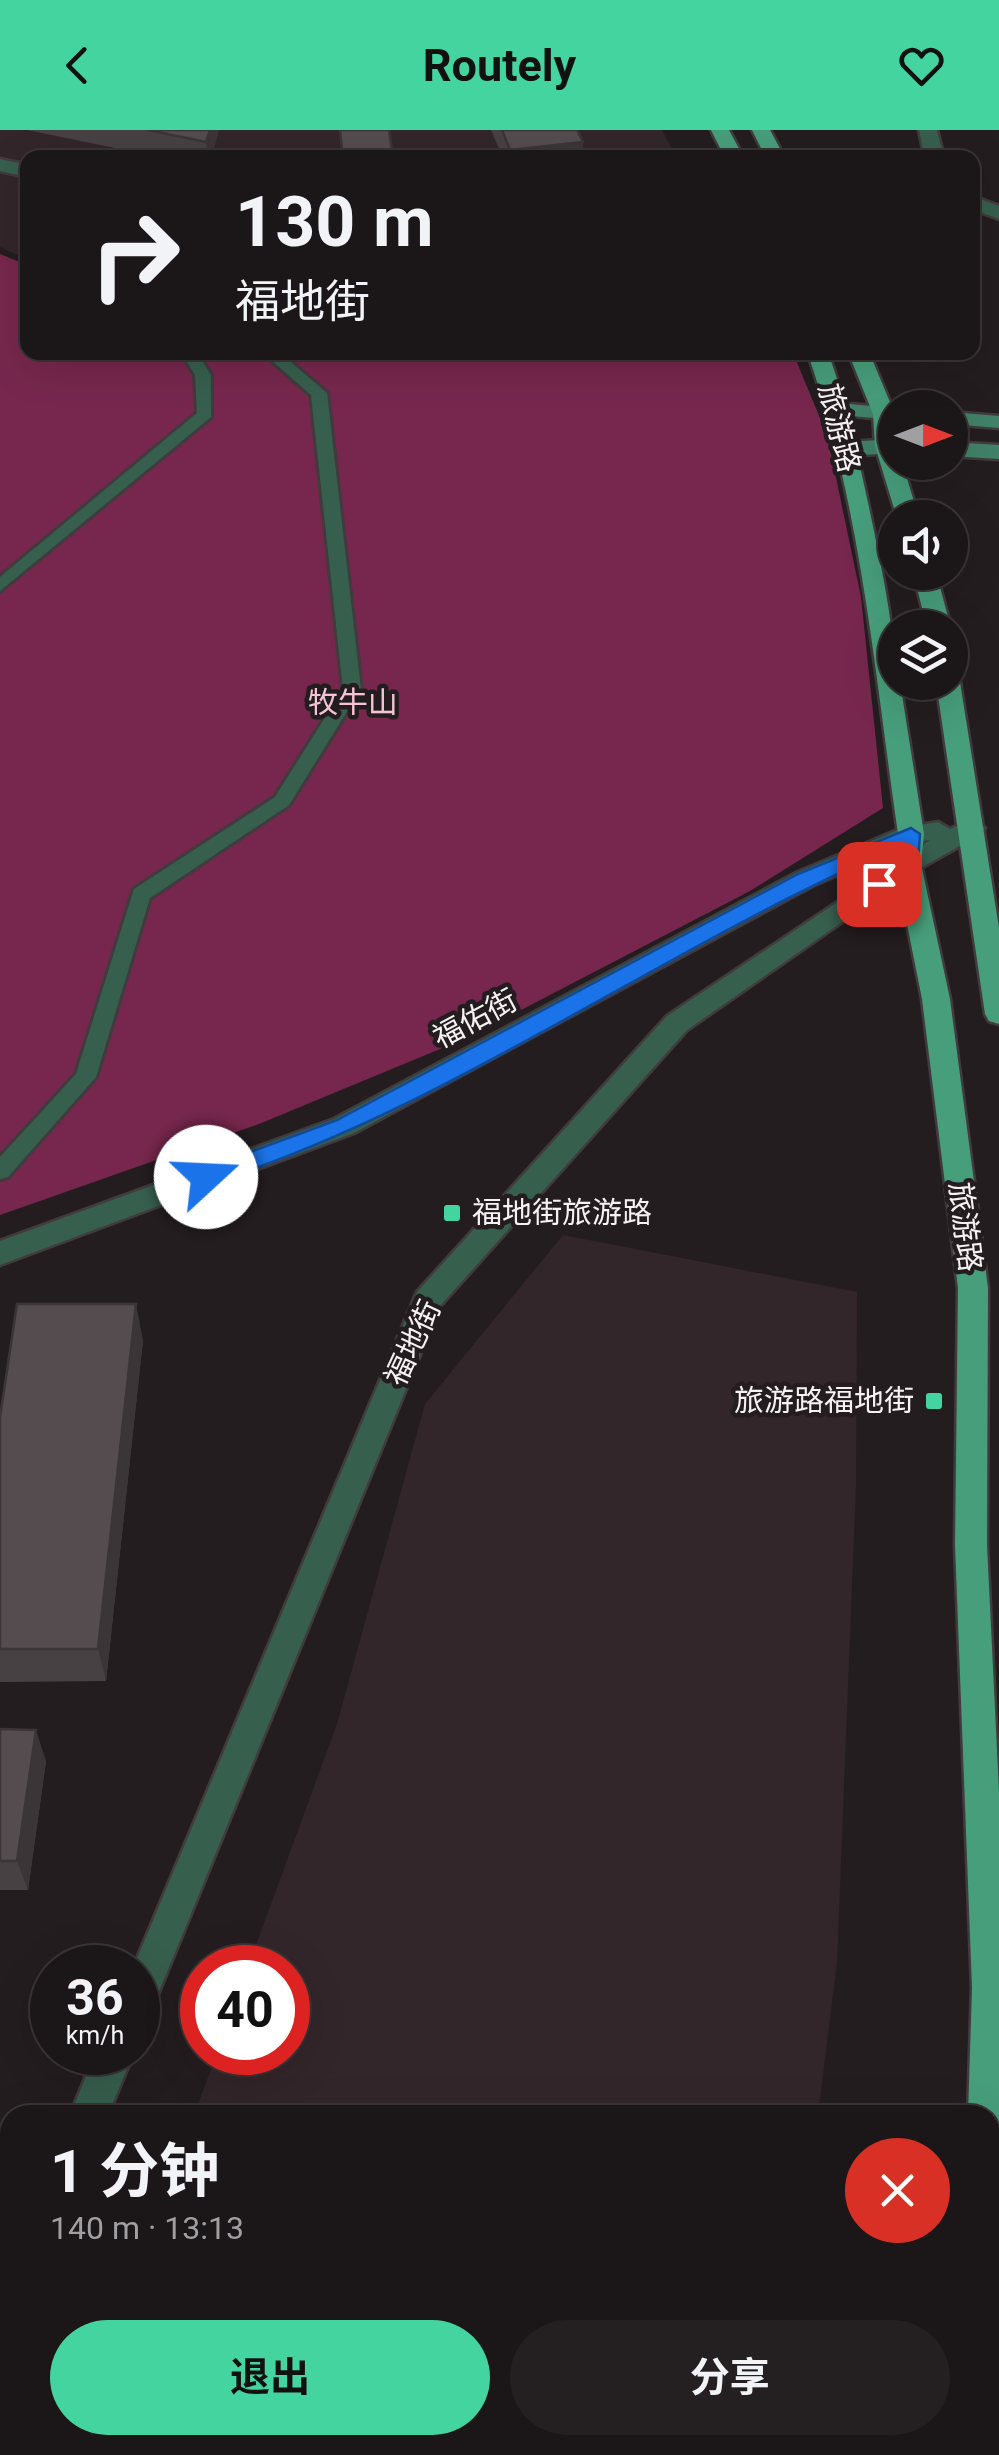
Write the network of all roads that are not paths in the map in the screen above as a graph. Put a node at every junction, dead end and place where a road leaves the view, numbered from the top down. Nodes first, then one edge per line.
1 (194, 360) edge
2 (279, 360) edge
3 (820, 360) edge
4 (862, 360) edge
5 (878, 392) edge
6 (838, 409) junction
7 (878, 413) edge
8 (968, 419) edge
9 (999, 422) edge
10 (878, 447) edge
11 (846, 449) junction
12 (968, 451) edge
13 (999, 452) edge
14 (0, 586) edge
15 (951, 700) edge
16 (972, 828) junction
17 (909, 849) junction
18 (999, 1014) edge
19 (0, 1172) edge
20 (0, 1254) edge
21 (160, 1946) edge
22 (106, 2075) edge
23 (93, 2105) edge
24 (988, 2105) edge

1 - 14 lane
2 - 19 lane
3 - 6 main road, 旅游路
4 - 5 main road, 旅游路
6 - 7 main road
6 - 11 main road, 旅游路
8 - 9 main road
10 - 11 main road
11 - 17 main road, 旅游路
12 - 13 main road
15 - 16 main road
16 - 17 street, 福佑街
16 - 18 main road
17 - 20 street, 福佑街
17 - 21 street, 福地街
17 - 24 main road, 旅游路
22 - 23 street

